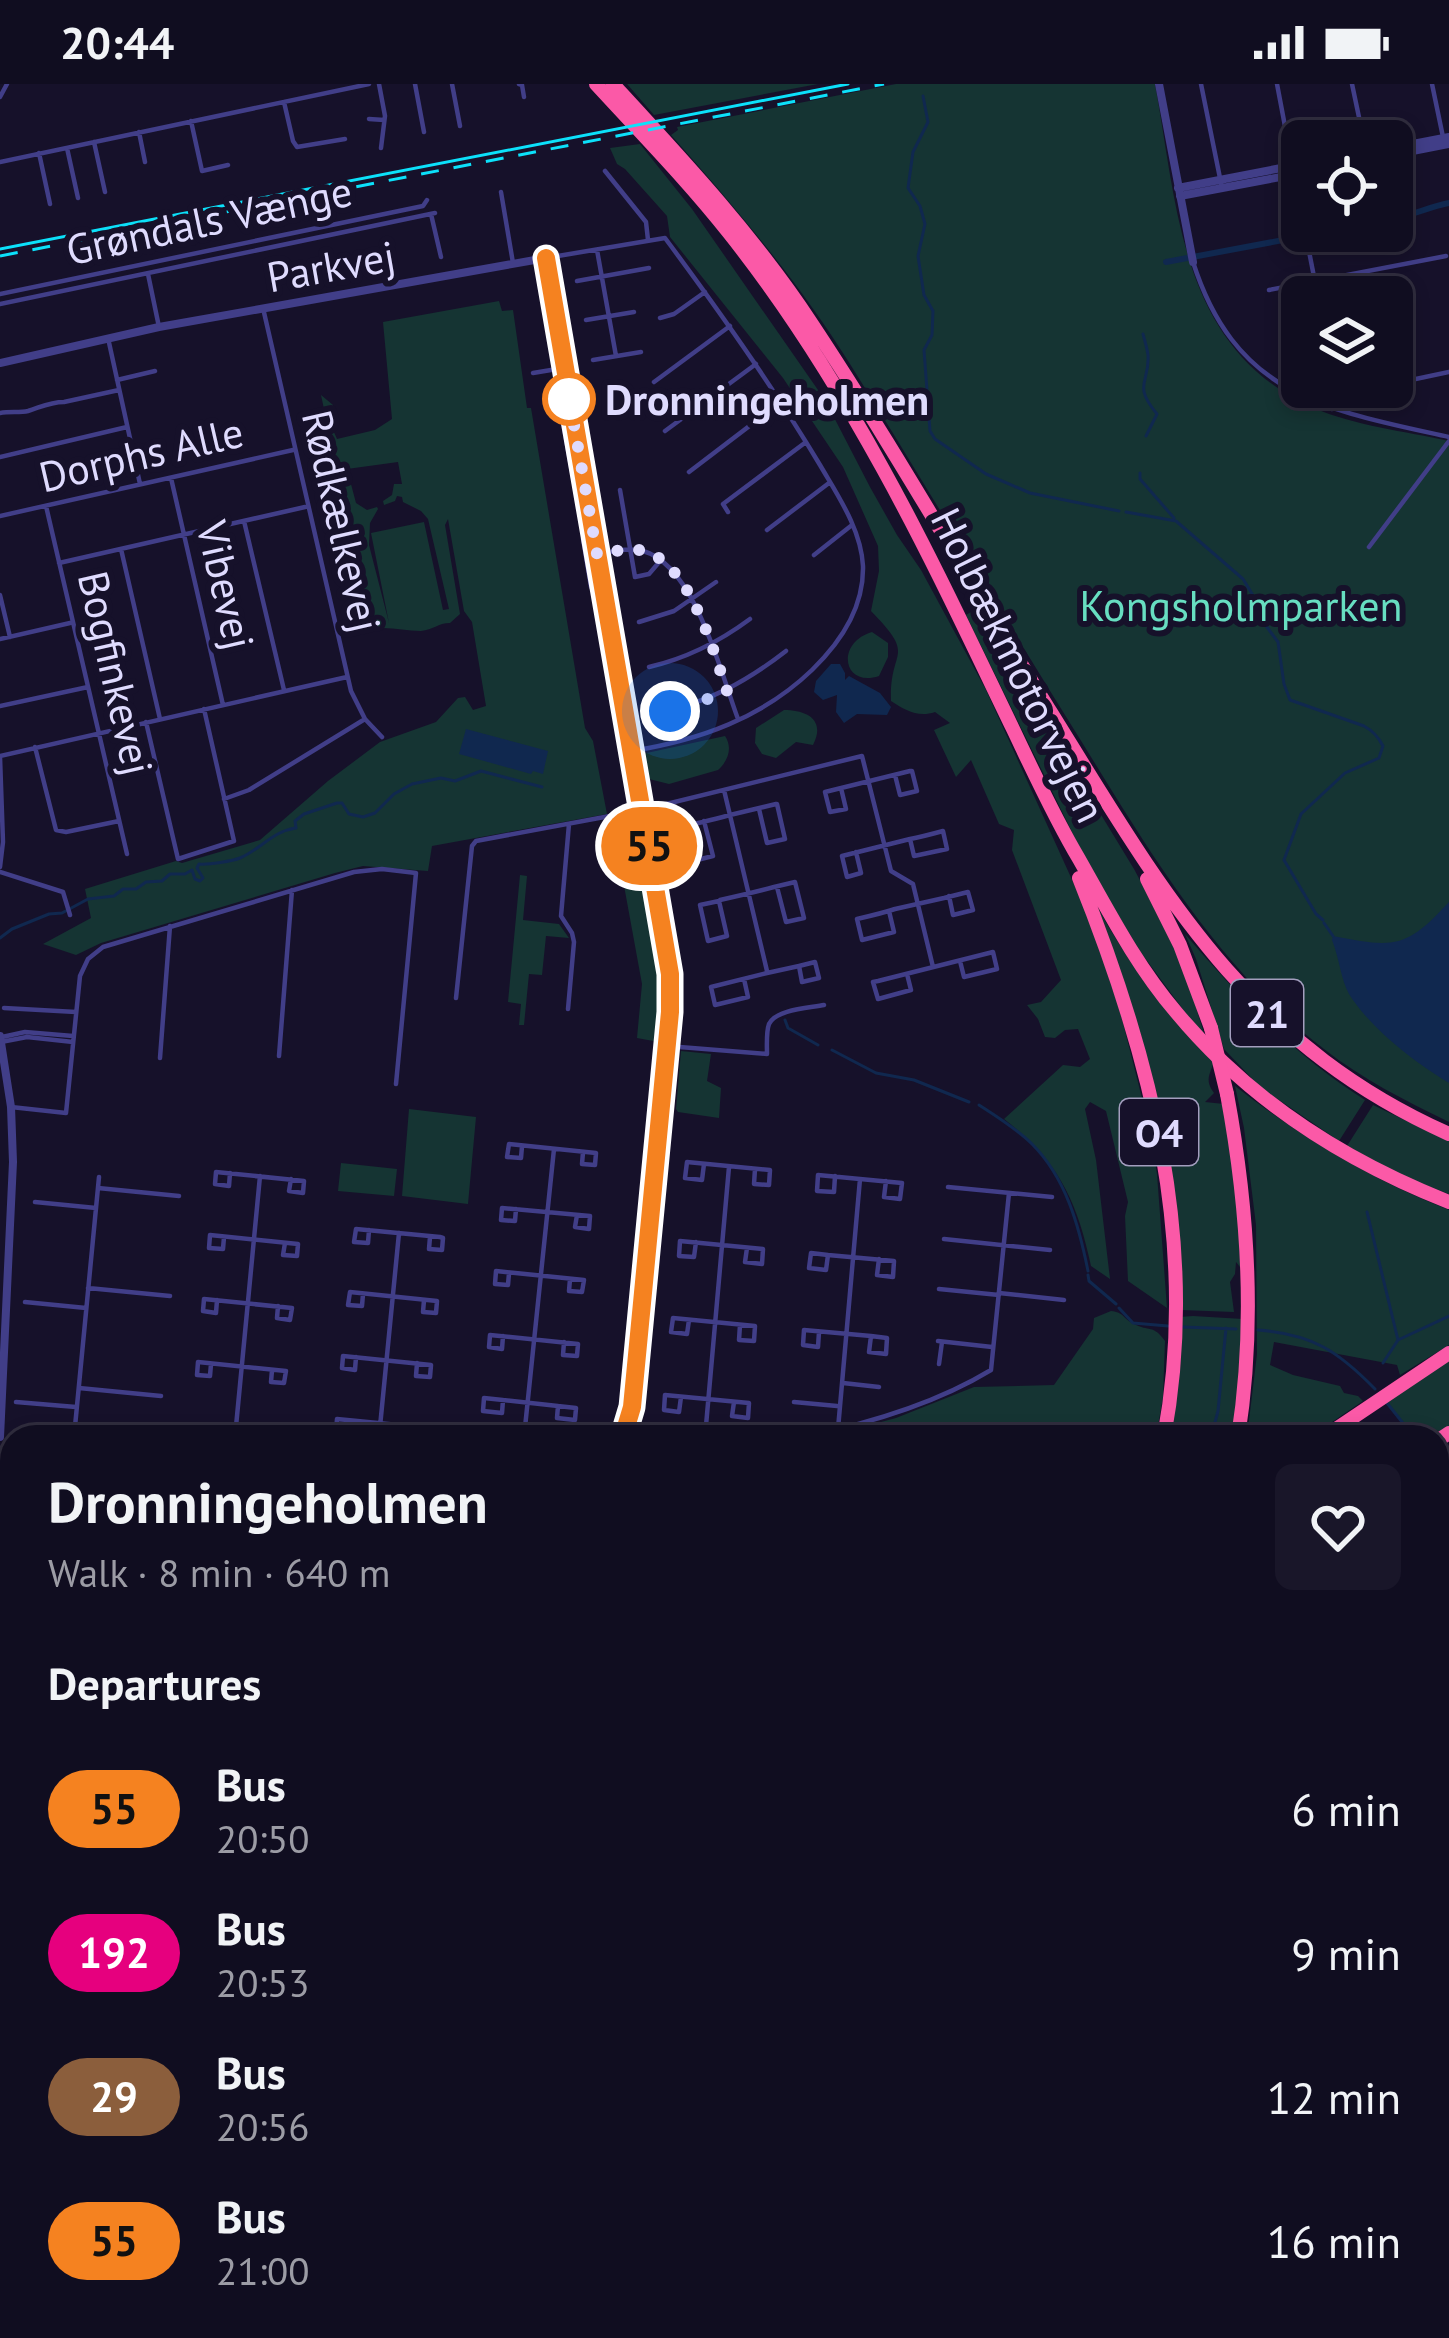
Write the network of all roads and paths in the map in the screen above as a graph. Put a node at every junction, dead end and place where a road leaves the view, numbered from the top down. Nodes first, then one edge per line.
1 (7, 84) edge
2 (369, 84) edge
3 (379, 84) edge
4 (415, 84) edge
5 (452, 84) edge
6 (518, 84) edge
7 (596, 84) edge
8 (613, 84) edge
9 (1159, 84) edge
10 (1202, 84) edge
11 (1277, 84) edge
12 (1352, 84) edge
13 (1432, 84) edge
14 (0, 97) edge
15 (524, 98) dead end
16 (284, 102) junction
17 (369, 118) dead end
18 (385, 120) junction
19 (1286, 120) edge
20 (1360, 120) edge
21 (191, 122) junction
22 (460, 126) dead end
23 (424, 132) dead end
24 (139, 133) junction
25 (345, 139) dead end
26 (1447, 141) edge
27 (94, 142) junction
28 (68, 148) junction
29 (380, 148) dead end
30 (1413, 148) edge
31 (39, 153) junction
32 (0, 162) edge
33 (145, 162) dead end
34 (227, 165) dead end
35 (615, 166) dead end
36 (202, 169) junction
37 (193, 171) dead end
38 (1281, 173) edge
39 (1221, 184) junction
40 (105, 192) dead end
41 (501, 192) dead end
42 (1179, 192) junction
43 (78, 198) dead end
44 (427, 200) dead end
45 (50, 204) dead end
46 (648, 241) junction
47 (597, 250) junction
48 (1446, 256) dead end
49 (441, 257) dead end
50 (546, 258) junction
51 (1193, 262) joint
52 (514, 264) junction
53 (649, 268) dead end
54 (148, 272) junction
55 (602, 276) junction
56 (1342, 276) edge
57 (577, 281) dead end
58 (1281, 288) edge
59 (1269, 290) dead end
60 (705, 292) junction
61 (0, 294) edge
62 (0, 304) edge
63 (263, 308) junction
64 (634, 312) dead end
65 (609, 316) junction
66 (660, 318) dead end
67 (586, 320) dead end
68 (730, 326) junction
69 (160, 327) junction
70 (108, 338) junction
71 (641, 352) dead end
72 (616, 356) junction
73 (592, 360) dead end
74 (0, 363) edge
75 (756, 364) junction
76 (564, 368) junction
77 (155, 371) dead end
78 (533, 373) dead end
79 (1449, 373) edge
80 (1413, 379) edge
81 (117, 380) junction
82 (555, 380) dead end
83 (654, 382) dead end
84 (119, 390) junction
85 (781, 401) junction
86 (1332, 409) joint
87 (0, 413) edge
88 (568, 419) junction
89 (127, 427) junction
90 (665, 431) dead end
91 (1449, 439) edge
92 (806, 442) junction
93 (296, 450) junction
94 (0, 457) edge
95 (689, 472) dead end
96 (578, 474) junction
97 (171, 478) junction
98 (830, 483) junction
99 (140, 484) junction
100 (620, 490) dead end
101 (46, 506) junction
102 (308, 506) junction
103 (728, 512) dead end
104 (0, 516) edge
105 (244, 521) junction
106 (581, 521) dead end
107 (853, 524) junction
108 (767, 530) dead end
109 (183, 535) junction
110 (1369, 547) dead end
111 (121, 549) junction
112 (629, 549) junction
113 (593, 553) junction
114 (814, 555) dead end
115 (661, 560) junction
116 (59, 563) junction
117 (716, 582) dead end
118 (591, 587) dead end
119 (0, 595) edge
120 (693, 601) junction
121 (751, 619) dead end
122 (639, 622) dead end
123 (73, 623) junction
124 (10, 637) junction
125 (0, 639) edge
126 (711, 646) junction
127 (786, 651) dead end
128 (649, 667) dead end
129 (347, 677) junction
130 (88, 686) junction
131 (285, 691) junction
132 (727, 691) junction
133 (223, 705) junction
134 (0, 706) edge
135 (203, 709) junction
136 (658, 713) dead end
137 (160, 719) junction
138 (365, 719) junction
139 (739, 721) junction
140 (146, 722) junction
141 (99, 733) junction
142 (382, 737) dead end
143 (35, 747) junction
144 (632, 751) junction
145 (0, 756) edge
146 (896, 775) junction
147 (869, 781) junction
148 (841, 788) dead end
149 (724, 790) junction
150 (1, 795) edge
151 (224, 799) junction
152 (759, 808) junction
153 (642, 810) junction
154 (730, 815) junction
155 (119, 821) junction
156 (704, 821) junction
157 (569, 824) junction
158 (910, 839) junction
159 (1066, 839) junction
160 (1130, 843) junction
161 (884, 845) junction
162 (856, 852) dead end
163 (127, 854) dead end
164 (0, 870) edge
165 (777, 886) junction
166 (292, 890) junction
167 (748, 893) junction
168 (949, 896) junction
169 (719, 901) junction
170 (917, 904) junction
171 (889, 911) junction
172 (68, 912) dead end
173 (170, 926) junction
174 (960, 961) junction
175 (799, 966) dead end
176 (933, 967) junction
177 (767, 973) junction
178 (907, 974) junction
179 (744, 979) junction
180 (456, 998) dead end
181 (824, 1005) dead end
182 (4, 1008) dead end
183 (568, 1009) dead end
184 (76, 1012) junction
185 (0, 1039) edge
186 (73, 1039) junction
187 (667, 1046) junction
188 (279, 1056) dead end
189 (160, 1058) dead end
190 (396, 1084) dead end
191 (11, 1107) junction
192 (1449, 1134) edge
193 (522, 1146) dead end
194 (554, 1149) junction
195 (583, 1152) dead end
196 (704, 1164) dead end
197 (730, 1167) junction
198 (755, 1169) dead end
199 (230, 1173) dead end
200 (260, 1176) junction
201 (835, 1176) dead end
202 (99, 1177) dead end
203 (291, 1179) dead end
204 (860, 1179) junction
205 (886, 1181) dead end
206 (948, 1187) dead end
207 (98, 1189) junction
208 (1009, 1193) junction
209 (179, 1196) dead end
210 (1052, 1197) dead end
211 (35, 1202) dead end
212 (1449, 1202) edge
213 (96, 1208) junction
214 (516, 1209) dead end
215 (547, 1212) junction
216 (577, 1215) dead end
217 (369, 1230) dead end
218 (399, 1233) junction
219 (224, 1237) dead end
220 (430, 1237) dead end
221 (944, 1239) dead end
222 (254, 1240) junction
223 (696, 1242) dead end
224 (285, 1243) dead end
225 (721, 1245) junction
226 (1004, 1246) junction
227 (747, 1248) dead end
228 (1050, 1250) dead end
229 (828, 1255) dead end
230 (852, 1257) junction
231 (879, 1259) dead end
232 (509, 1273) dead end
233 (541, 1276) junction
234 (570, 1279) dead end
235 (88, 1288) junction
236 (939, 1289) dead end
237 (363, 1294) dead end
238 (999, 1294) junction
239 (170, 1296) dead end
240 (393, 1297) junction
241 (217, 1300) dead end
242 (424, 1300) dead end
243 (1064, 1300) dead end
244 (26, 1302) dead end
245 (248, 1303) junction
246 (278, 1306) dead end
247 (86, 1308) junction
248 (689, 1320) dead end
249 (714, 1322) junction
250 (740, 1325) dead end
251 (820, 1332) dead end
252 (845, 1334) junction
253 (503, 1336) dead end
254 (871, 1336) dead end
255 (534, 1339) junction
256 (564, 1342) dead end
257 (994, 1347) junction
258 (1449, 1352) edge
259 (356, 1357) dead end
260 (387, 1360) junction
261 (417, 1363) dead end
262 (212, 1364) dead end
263 (939, 1364) dead end
264 (242, 1366) junction
265 (272, 1370) dead end
266 (841, 1383) junction
267 (879, 1387) dead end
268 (79, 1388) junction
269 (161, 1396) dead end
270 (681, 1397) dead end
271 (706, 1399) junction
272 (503, 1400) dead end
273 (16, 1402) dead end
274 (734, 1402) dead end
275 (794, 1402) dead end
276 (528, 1403) junction
277 (558, 1406) dead end
278 (838, 1406) junction
279 (77, 1407) junction
280 (354, 1421) dead end
281 (381, 1424) junction
282 (1, 1425) edge
283 (75, 1425) edge
284 (236, 1425) edge
285 (393, 1425) edge
286 (525, 1425) edge
287 (629, 1425) edge
288 (705, 1425) edge
289 (838, 1425) edge
290 (850, 1425) edge
291 (1166, 1425) edge
292 (1239, 1425) edge
293 (1342, 1425) edge

1 - 14 street
2 - 16 street
3 - 18 street
4 - 23 street
5 - 22 street
6 - 15 street
7 - 159 highway, Holbækmotorvejen / 21
8 - 160 highway, Holbækmotorvejen / 21
9 - 42 street
10 - 39 street
11 - 19 street
12 - 20 street
13 - 26 street
16 - 21 street
16 - 25 street
17 - 18 street
18 - 29 street
21 - 24 street
21 - 36 street
24 - 27 street
24 - 33 street
26 - 30 street
27 - 28 street
27 - 40 street
28 - 31 street
28 - 43 street
31 - 32 street
31 - 45 street
34 - 36 street
35 - 46 street
36 - 37 street
38 - 39 street
39 - 42 street
41 - 52 street
42 - 51 street
44 - 61 street, Grøndals Vænge
46 - 47 street, Parkvej
46 - 60 street, Parkvej
47 - 50 street, Parkvej
47 - 55 street
48 - 56 street
49 - 54 street, Parkvej
50 - 52 street, Parkvej
50 - 76 street
51 - 86 street
52 - 63 street, Parkvej
53 - 55 street
54 - 62 street, Parkvej
54 - 69 street
55 - 57 street
55 - 65 street
58 - 59 street
60 - 66 street
60 - 68 street
63 - 69 street, Parkvej
63 - 93 street, Rødkælkevej
64 - 65 street
65 - 67 street
65 - 72 street
68 - 75 street
68 - 83 street
69 - 70 street, Parkvej
70 - 74 street, Parkvej
70 - 81 street
71 - 72 street
72 - 73 street
75 - 85 street
75 - 90 street
76 - 78 street
76 - 88 street
77 - 81 street
79 - 80 street
81 - 84 street
82 - 88 street
84 - 87 street
84 - 89 street
85 - 92 street
85 - 95 street
86 - 91 street
88 - 96 street
89 - 94 street
89 - 99 street
91 - 110 street
92 - 98 street
92 - 103 street
93 - 97 street, Dorphs Alle
93 - 102 street, Rødkælkevej
96 - 106 street
96 - 113 street
97 - 99 street, Dorphs Alle
97 - 109 street, Vibevej
98 - 107 street
98 - 108 street
99 - 101 street, Dorphs Alle
100 - 112 street
101 - 104 street, Dorphs Alle
101 - 116 street, Bogfinkevej
102 - 105 street
102 - 129 street, Rødkælkevej
105 - 109 street
105 - 131 street
107 - 114 street
107 - 139 street
109 - 111 street
109 - 133 street, Vibevej
111 - 116 street
111 - 137 street
112 - 113 street
112 - 115 street
112 - 115 street
113 - 118 street
113 - 144 street
115 - 120 street
116 - 123 street, Bogfinkevej
117 - 120 street
119 - 124 street
120 - 122 street
120 - 126 street
121 - 126 street
123 - 124 street
123 - 130 street, Bogfinkevej
124 - 125 street
126 - 128 street
126 - 132 street
127 - 132 street
129 - 131 street
129 - 138 street, Rødkælkevej
130 - 134 street
130 - 141 street, Bogfinkevej
131 - 133 street
132 - 136 street
132 - 139 street
133 - 135 street
135 - 137 street
135 - 151 street
137 - 140 street
138 - 142 street, Rødkælkevej
138 - 151 street
139 - 144 street
140 - 141 street
140 - 151 street
141 - 143 street
141 - 155 street, Bogfinkevej
143 - 145 street
143 - 155 street
144 - 153 street
145 - 150 street
146 - 146 street
146 - 147 street
147 - 148 street
147 - 149 street
147 - 161 street
149 - 153 street
149 - 154 street
150 - 164 street
152 - 152 street
152 - 154 street
153 - 157 street
153 - 187 street
154 - 156 street
154 - 167 street
155 - 163 street, Bogfinkevej
156 - 156 street
157 - 180 street
157 - 183 street
158 - 158 street
158 - 161 street
159 - 212 highway, Holbækmotorvejen / 21
159 - 291 highway, O4
160 - 192 highway, Holbækmotorvejen / 21
160 - 292 highway, O4, bridge
161 - 162 street
161 - 170 street
164 - 172 street
165 - 165 street
165 - 167 street
166 - 173 street
166 - 188 street
166 - 190 street
167 - 169 street
167 - 177 street
168 - 168 street
168 - 170 street
169 - 169 street
170 - 171 street
170 - 176 street
171 - 171 street
173 - 184 street
173 - 189 street
174 - 174 street
174 - 176 street
175 - 177 street
176 - 178 street
177 - 179 street
178 - 178 street
179 - 179 street
181 - 187 street
182 - 184 street
184 - 186 street
185 - 186 street
185 - 191 street
186 - 191 street
187 - 287 street
191 - 282 street
193 - 194 street
194 - 195 street
194 - 215 street
196 - 197 street
197 - 198 street
197 - 225 street
199 - 200 street
200 - 203 street
200 - 222 street
201 - 204 street
202 - 207 street
204 - 205 street
204 - 230 street
206 - 208 street
207 - 209 street
207 - 213 street
208 - 210 street
208 - 226 street
211 - 213 street
213 - 235 street
214 - 215 street
215 - 216 street
215 - 233 street
217 - 218 street
218 - 220 street
218 - 240 street
219 - 222 street
221 - 226 street
222 - 224 street
222 - 245 street
223 - 225 street
225 - 227 street
225 - 249 street
226 - 228 street
226 - 238 street
229 - 230 street
230 - 231 street
230 - 252 street
232 - 233 street
233 - 234 street
233 - 255 street
235 - 239 street
235 - 247 street
236 - 238 street
237 - 240 street
238 - 243 street
238 - 257 street
240 - 242 street
240 - 260 street
241 - 245 street
244 - 247 street
245 - 246 street
245 - 264 street
247 - 268 street
248 - 249 street
249 - 250 street
249 - 271 street
251 - 252 street
252 - 254 street
252 - 266 street
253 - 255 street
255 - 256 street
255 - 276 street
257 - 263 street
257 - 290 street
258 - 293 highway
259 - 260 street
260 - 261 street
260 - 281 street
262 - 264 street
264 - 265 street
264 - 284 street
266 - 267 street
266 - 278 street
268 - 269 street
268 - 279 street
270 - 271 street
271 - 274 street
271 - 288 street
272 - 276 street
273 - 279 street
275 - 278 street
276 - 277 street
276 - 286 street
278 - 289 street
279 - 283 street
280 - 281 street
281 - 285 street

